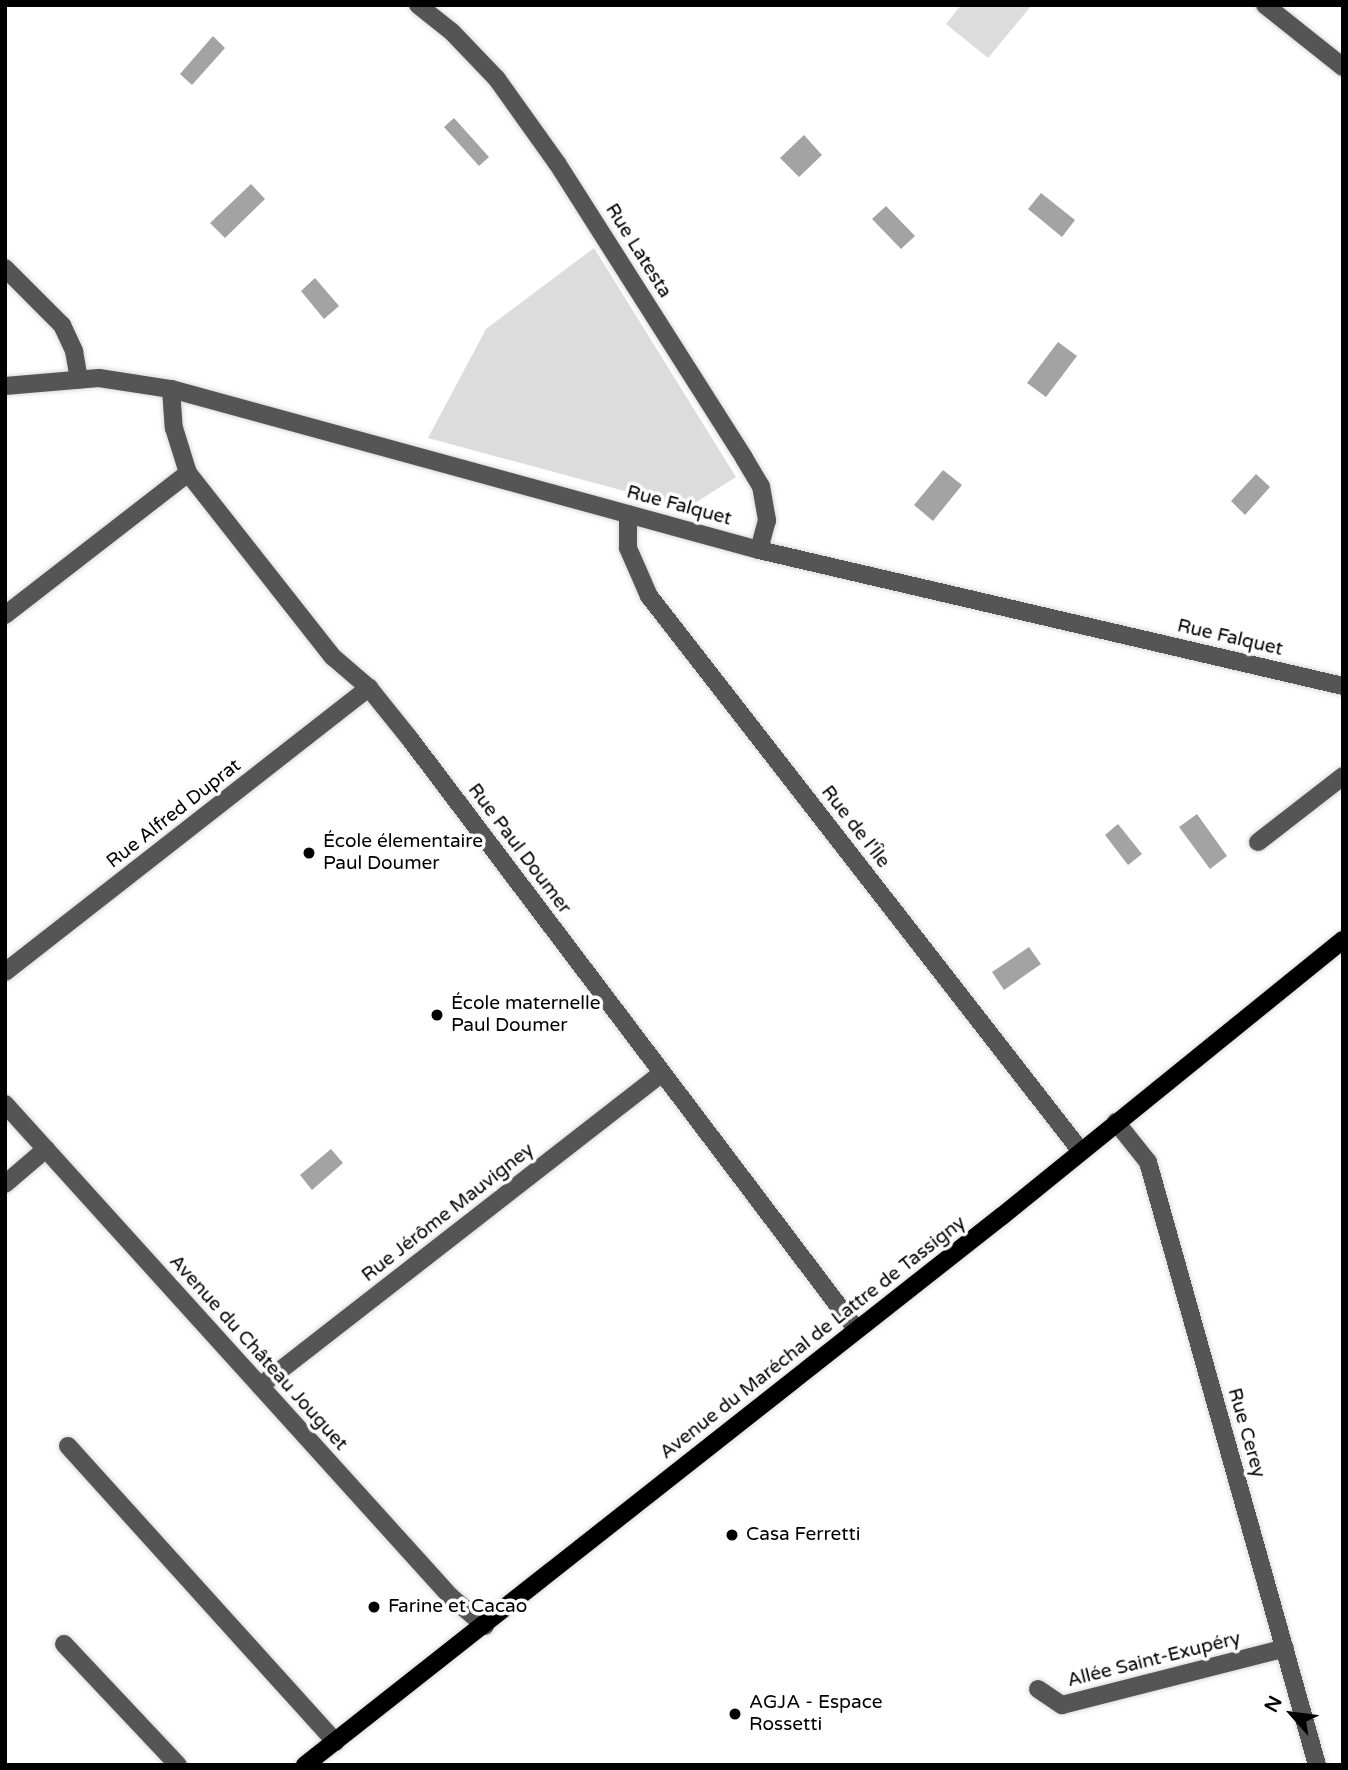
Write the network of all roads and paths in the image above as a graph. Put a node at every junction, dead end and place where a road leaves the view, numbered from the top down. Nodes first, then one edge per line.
1 (418, 5) edge
2 (1265, 5) edge
3 (1343, 67) edge
4 (5, 268) edge
5 (79, 380) junction
6 (5, 386) edge
7 (171, 389) junction
8 (188, 473) junction
9 (628, 514) junction
10 (759, 550) junction
11 (5, 615) edge
12 (1343, 686) edge
13 (369, 688) junction
14 (1343, 776) edge
15 (1258, 842) dead end
16 (1343, 940) edge
17 (5, 972) edge
18 (662, 1073) junction
19 (5, 1104) edge
20 (1116, 1122) junction
21 (46, 1149) junction
22 (1080, 1150) junction
23 (5, 1184) edge
24 (856, 1329) junction
25 (260, 1387) junction
26 (68, 1447) dead end
27 (485, 1626) junction
28 (64, 1644) dead end
29 (1285, 1648) junction
30 (1038, 1689) dead end
31 (335, 1742) junction
32 (178, 1765) edge
33 (305, 1765) edge
34 (1317, 1765) edge

1 - 10 street, Rue Latesta
2 - 3 street
4 - 5 street
5 - 6 street, Rue Falquet
5 - 7 street, Rue Falquet
7 - 8 street, Rue Paul Doumer
7 - 9 street, Rue Falquet
8 - 11 street
8 - 13 street, Rue Paul Doumer
9 - 10 street, Rue Falquet
9 - 22 street, Rue de l'Île
10 - 12 street, Rue Falquet
13 - 17 street, Rue Alfred Duprat
13 - 18 street, Rue Paul Doumer
14 - 15 street
16 - 20 main road, Avenue du Maréchal de Lattre de Tassigny
18 - 24 street, Rue Paul Doumer
18 - 25 street, Rue Jérôme Mauvigney
19 - 21 street, Avenue du Château Jouguet
20 - 22 main road, Avenue du Maréchal de Lattre de Tassigny
20 - 29 street, Rue Cerey
21 - 23 street
21 - 25 street, Avenue du Château Jouguet
22 - 24 main road, Avenue du Maréchal de Lattre de Tassigny
24 - 27 main road, Avenue du Maréchal de Lattre de Tassigny
25 - 27 street, Avenue du Château Jouguet
26 - 31 street
27 - 31 main road, Avenue du Maréchal de Lattre de Tassigny
28 - 32 street
29 - 30 street, Allée Saint-Exupéry
29 - 34 street, Rue Cerey
31 - 33 main road, Avenue du Maréchal de Lattre de Tassigny

